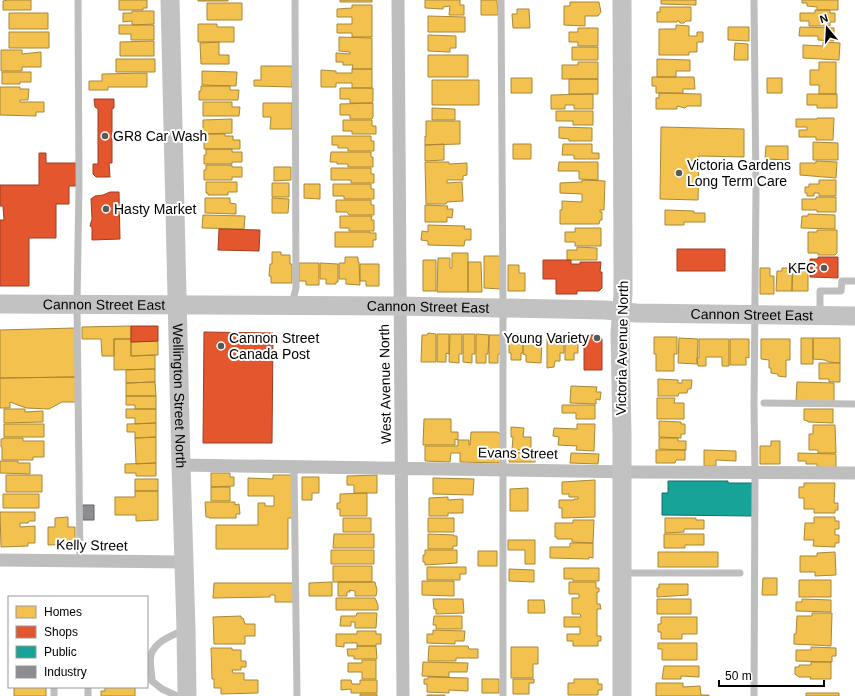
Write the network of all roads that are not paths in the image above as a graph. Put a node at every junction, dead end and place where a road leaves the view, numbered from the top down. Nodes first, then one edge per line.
1 (78, 0) edge
2 (170, 0) edge
3 (295, 0) edge
4 (398, 0) edge
5 (501, 0) edge
6 (622, 0) edge
7 (754, 0) edge
8 (855, 281) edge
9 (0, 304) edge
10 (77, 304) junction
11 (178, 305) junction
12 (291, 306) junction
13 (399, 306) junction
14 (503, 308) junction
15 (622, 312) junction
16 (754, 314) junction
17 (820, 315) junction
18 (855, 316) edge
19 (764, 402) dead end
20 (855, 404) edge
21 (180, 465) junction
22 (294, 467) junction
23 (402, 469) junction
24 (503, 469) junction
25 (621, 471) junction
26 (755, 473) junction
27 (855, 473) edge
28 (0, 560) edge
29 (80, 560) junction
30 (184, 562) junction
31 (621, 573) junction
32 (740, 573) dead end
33 (186, 629) junction
34 (177, 696) edge
35 (187, 696) edge
36 (297, 696) edge
37 (403, 696) edge
38 (503, 696) edge
39 (622, 696) edge
40 (754, 696) edge

1 - 10 lane
2 - 11 main road, Wellington Street North
3 - 12 lane
4 - 13 street, West Avenue North
5 - 14 lane
6 - 15 main road, Victoria Avenue North
7 - 16 lane
8 - 17 lane
9 - 10 main road, Cannon Street East
10 - 11 main road, Cannon Street East
10 - 29 lane
11 - 12 main road, Cannon Street East
11 - 21 main road, Wellington Street North
12 - 13 main road, Cannon Street East
13 - 14 main road, Cannon Street East
13 - 23 street, West Avenue North
14 - 15 main road, Cannon Street East
14 - 24 lane
15 - 16 main road, Cannon Street East
15 - 25 main road, Victoria Avenue North
16 - 17 main road, Cannon Street East
16 - 26 lane
17 - 18 main road, Cannon Street East
19 - 20 lane
21 - 22 street, Evans Street
21 - 30 main road, Wellington Street North
22 - 23 street, Evans Street
22 - 36 lane
23 - 24 street, Evans Street
23 - 37 street, West Avenue North
24 - 25 street, Evans Street
24 - 38 lane
25 - 26 street, Evans Street
25 - 31 main road, Victoria Avenue North
26 - 27 street, Evans Street
26 - 40 lane
28 - 29 street, Kelly Street
29 - 30 street, Kelly Street
30 - 33 main road, Wellington Street North
31 - 32 lane
31 - 39 main road, Victoria Avenue North
33 - 34 lane
33 - 35 main road, Wellington Street North

